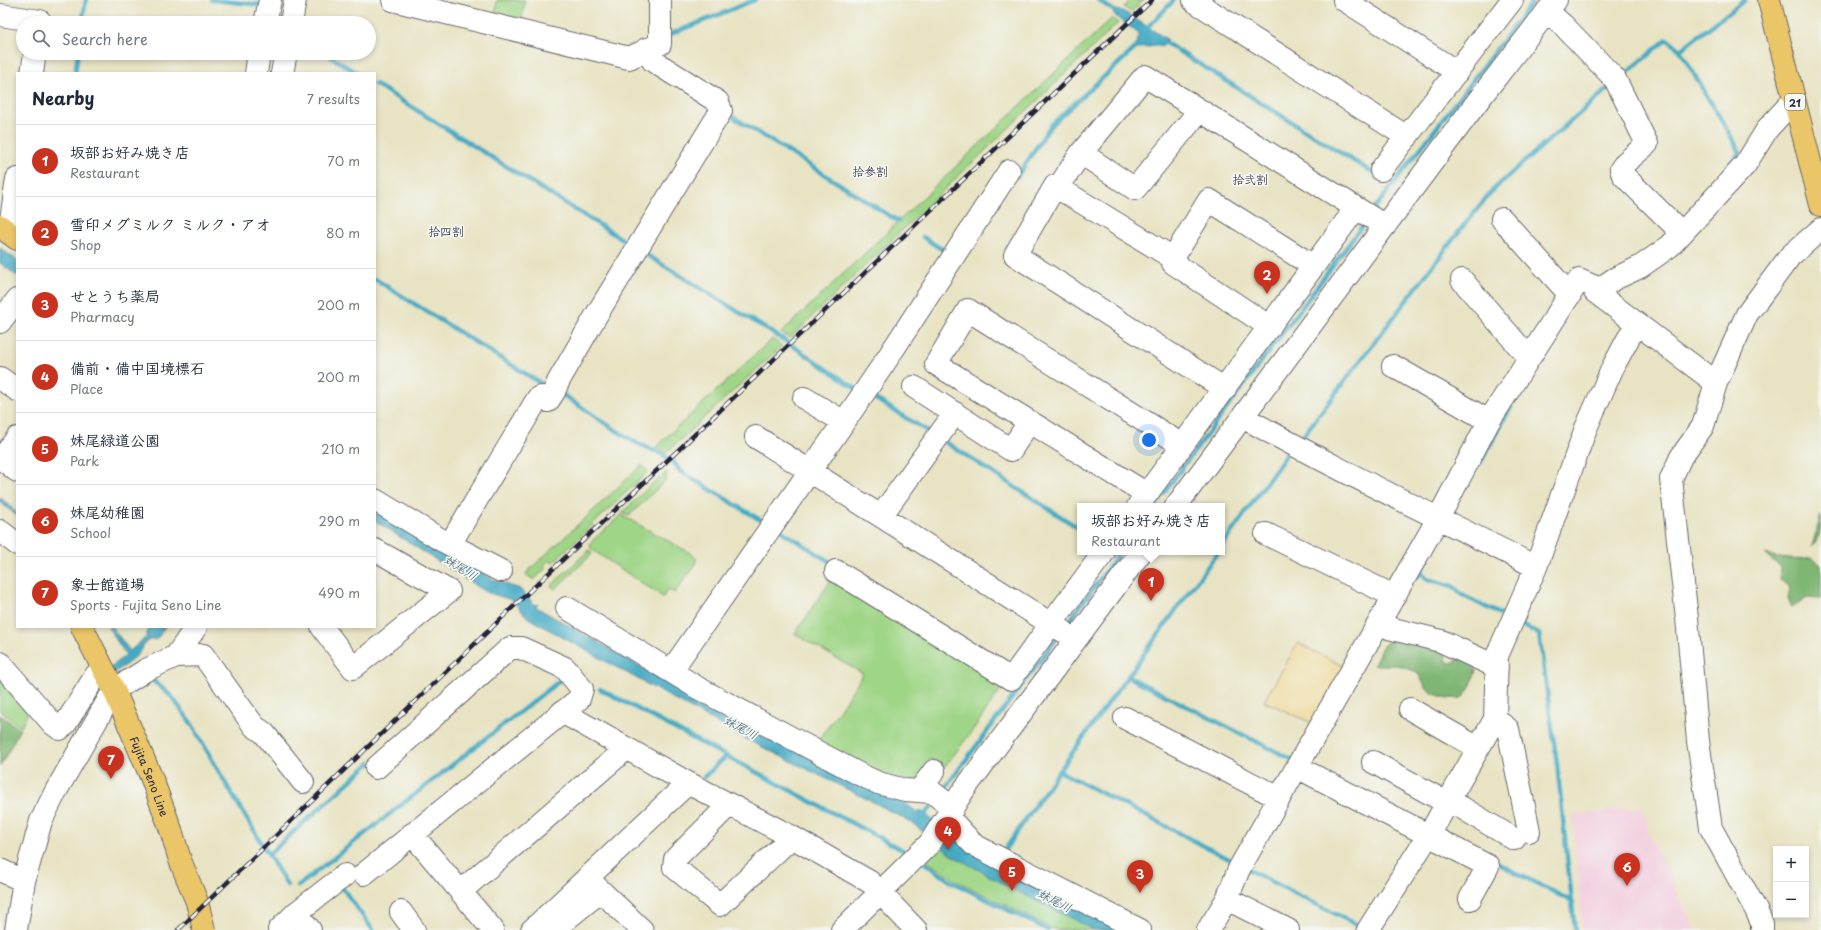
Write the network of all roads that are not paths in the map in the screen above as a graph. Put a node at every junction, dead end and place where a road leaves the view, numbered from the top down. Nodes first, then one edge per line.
1 (270, 0) edge
2 (295, 0) edge
3 (392, 0) edge
4 (660, 0) edge
5 (1194, 0) edge
6 (1344, 0) edge
7 (1768, 0) edge
8 (1505, 2) edge
9 (1552, 6) edge
10 (0, 15) edge
11 (267, 16) edge
12 (292, 16) edge
13 (16, 17) edge
14 (647, 47) junction
15 (34, 60) edge
16 (258, 60) edge
17 (285, 60) edge
18 (32, 72) edge
19 (256, 72) edge
20 (282, 72) edge
21 (1457, 72) junction
22 (1794, 100) junction
23 (1200, 110) junction
24 (1407, 137) junction
25 (1081, 153) junction
26 (1381, 170) dead end
27 (1009, 172) dead end
28 (16, 186) edge
29 (1058, 188) junction
30 (1821, 205) edge
31 (1370, 217) junction
32 (1502, 219) dead end
33 (1821, 229) edge
34 (1679, 230) junction
35 (9, 233) edge
36 (1173, 258) junction
37 (1313, 266) junction
38 (1462, 280) dead end
39 (1587, 288) junction
40 (16, 301) edge
41 (0, 322) edge
42 (1636, 324) junction
43 (1270, 327) junction
44 (1529, 358) junction
45 (1393, 366) dead end
46 (0, 378) edge
47 (1716, 383) junction
48 (914, 387) dead end
49 (16, 389) edge
50 (804, 398) dead end
51 (1228, 411) junction
52 (955, 413) junction
53 (1489, 421) junction
54 (844, 422) junction
55 (1029, 422) junction
56 (756, 437) dead end
57 (16, 440) edge
58 (1182, 445) junction
59 (6, 463) edge
60 (810, 471) junction
61 (1142, 500) edge
62 (376, 501) edge
63 (1178, 503) edge
64 (881, 516) junction
65 (1444, 520) junction
66 (0, 531) edge
67 (1266, 534) dead end
68 (16, 543) edge
69 (450, 544) junction
70 (376, 551) edge
71 (1102, 555) edge
72 (1138, 555) edge
73 (1536, 567) junction
74 (501, 571) dead end
75 (836, 571) dead end
76 (1394, 596) junction
77 (567, 608) dead end
78 (1384, 625) junction
79 (83, 628) edge
80 (195, 628) edge
81 (323, 628) edge
82 (1063, 631) junction
83 (176, 656) junction
84 (0, 663) edge
85 (1496, 667) junction
86 (671, 670) junction
87 (108, 677) junction
88 (1410, 708) dead end
89 (562, 712) junction
90 (1125, 718) dead end
91 (1495, 719) junction
92 (1478, 748) junction
93 (626, 749) junction
94 (1373, 762) dead end
95 (376, 768) dead end
96 (1301, 769) junction
97 (934, 770) dead end
98 (303, 782) dead end
99 (688, 783) junction
100 (1279, 798) junction
101 (1448, 802) junction
102 (729, 805) junction
103 (939, 811) junction
104 (412, 834) junction
105 (1428, 836) junction
106 (792, 837) junction
107 (0, 870) edge
108 (24, 881) junction
109 (594, 885) junction
110 (461, 891) junction
111 (884, 896) junction
112 (1470, 898) dead end
113 (1226, 899) junction
114 (401, 912) dead end
115 (302, 920) edge
116 (1369, 929) edge
117 (16, 930) edge
118 (204, 930) edge
119 (278, 930) edge
120 (414, 930) edge
121 (493, 930) edge
122 (532, 930) edge
123 (553, 930) edge
124 (642, 930) edge
125 (842, 930) edge
126 (916, 930) edge
127 (1140, 930) edge
128 (1208, 930) edge
129 (1288, 930) edge
130 (1762, 930) edge

1 - 11 street
2 - 12 street
3 - 14 street
4 - 14 street
5 - 24 street
6 - 21 street
7 - 22 main road, 21
8 - 21 street
9 - 31 street
9 - 34 street
10 - 13 street
14 - 69 street
15 - 18 street
16 - 19 street
17 - 20 street
21 - 24 street
22 - 30 main road, 21
22 - 34 street
23 - 25 street
23 - 25 street
23 - 31 street
24 - 26 street
25 - 29 street
27 - 54 street
28 - 35 street
29 - 36 street
29 - 51 street
31 - 37 street
31 - 51 street
32 - 39 street
33 - 47 street
34 - 39 street
36 - 37 street
36 - 43 street
37 - 43 street
38 - 44 street
39 - 42 street
39 - 44 street
40 - 41 street
42 - 47 street
42 - 73 street
43 - 51 street
44 - 53 street
45 - 53 street
46 - 49 street
47 - 130 street
48 - 52 street
50 - 54 street
51 - 58 street
51 - 63 street
51 - 65 street
52 - 55 street
52 - 64 street
53 - 65 street
54 - 60 street
55 - 58 street
55 - 61 street
56 - 60 street
57 - 59 street
58 - 61 street
60 - 64 street
60 - 86 street
62 - 69 street
64 - 82 street
65 - 73 street
65 - 76 street
66 - 68 street
67 - 76 street
69 - 74 street
70 - 81 street
71 - 82 street
72 - 82 street
73 - 85 street
75 - 82 street
76 - 78 street
77 - 86 street
78 - 85 street
78 - 96 street
79 - 87 main road, Fujita Seno Line
80 - 83 street
82 - 103 street
83 - 87 street
83 - 98 street
84 - 87 street
85 - 91 street
86 - 103 street
87 - 108 street
87 - 118 main road, Fujita Seno Line
88 - 92 street
89 - 93 street
89 - 95 street
89 - 104 street
90 - 100 street
91 - 92 street
91 - 101 street
92 - 101 street
93 - 99 street
93 - 110 street
94 - 101 street
96 - 100 street
96 - 105 street
97 - 103 street
99 - 102 street
99 - 109 street
100 - 113 street
101 - 105 street
102 - 106 street
102 - 106 street
103 - 111 street
103 - 127 street
104 - 110 street
104 - 115 street
105 - 112 street
105 - 116 street
106 - 111 street
107 - 108 street
108 - 117 street
109 - 122 street
109 - 123 street
109 - 124 street
110 - 121 street
111 - 125 street
111 - 126 street
113 - 128 street
113 - 129 street
114 - 120 street
115 - 119 street

